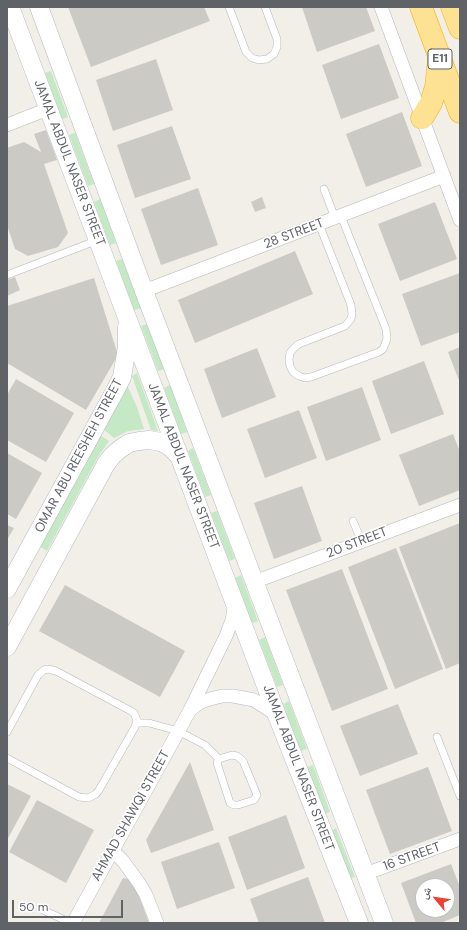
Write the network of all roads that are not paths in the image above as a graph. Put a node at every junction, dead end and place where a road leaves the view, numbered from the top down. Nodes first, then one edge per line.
1 (10, 7) edge
2 (39, 7) edge
3 (229, 7) edge
4 (265, 7) edge
5 (381, 7) edge
6 (421, 7) edge
7 (452, 7) edge
8 (460, 28) edge
9 (439, 55) junction
10 (48, 109) junction
11 (460, 112) edge
12 (422, 118) junction
13 (7, 125) edge
14 (444, 176) junction
15 (324, 189) dead end
16 (338, 217) junction
17 (460, 220) edge
18 (319, 224) junction
19 (98, 240) junction
20 (7, 275) edge
21 (144, 291) junction
22 (126, 316) junction
23 (179, 456) junction
24 (460, 505) edge
25 (353, 521) dead end
26 (362, 542) junction
27 (24, 559) junction
28 (254, 582) junction
29 (7, 589) edge
30 (235, 604) junction
31 (7, 624) edge
32 (7, 647) edge
33 (190, 710) junction
34 (278, 718) junction
35 (137, 723) junction
36 (178, 731) junction
37 (7, 732) edge
38 (437, 737) dead end
39 (7, 758) edge
40 (219, 759) junction
41 (460, 796) edge
42 (460, 839) edge
43 (113, 851) junction
44 (365, 874) junction
45 (43, 910) dead end
46 (360, 921) edge
47 (72, 923) edge
48 (157, 923) edge
49 (384, 923) edge

1 - 10 street, JAMAL ABDUL NASER STREET
2 - 21 street, JAMAL ABDUL NASER STREET
3 - 4 lane
5 - 12 street
6 - 9 highway, E11
7 - 8 highway
9 - 11 highway, E11
9 - 12 highway
10 - 13 street
10 - 19 street, JAMAL ABDUL NASER STREET
12 - 14 street
14 - 16 street, 28 STREET
14 - 17 street
15 - 16 lane
16 - 18 street, 28 STREET
16 - 18 lane
18 - 21 street, 28 STREET
19 - 20 lane
19 - 22 street, JAMAL ABDUL NASER STREET
21 - 28 street, JAMAL ABDUL NASER STREET
22 - 23 street, JAMAL ABDUL NASER STREET
22 - 27 street, OMAR ABU REESHEH STREET
23 - 30 street, JAMAL ABDUL NASER STREET
23 - 32 street
24 - 26 street, 20 STREET
25 - 26 lane
26 - 28 street, 20 STREET
27 - 29 street, OMAR ABU REESHEH STREET
27 - 31 street
28 - 44 street, JAMAL ABDUL NASER STREET
30 - 33 street, AHMAD SHAWQI STREET
30 - 34 street, JAMAL ABDUL NASER STREET
33 - 34 street
33 - 36 street, AHMAD SHAWQI STREET
34 - 46 street, JAMAL ABDUL NASER STREET
35 - 36 lane
35 - 37 lane
35 - 39 lane
36 - 40 lane
36 - 43 street, AHMAD SHAWQI STREET
38 - 41 lane
40 - 40 lane
42 - 44 street, 16 STREET
43 - 47 street, AHMAD SHAWQI STREET
43 - 48 street
44 - 49 street, JAMAL ABDUL NASER STREET
45 - 47 lane

